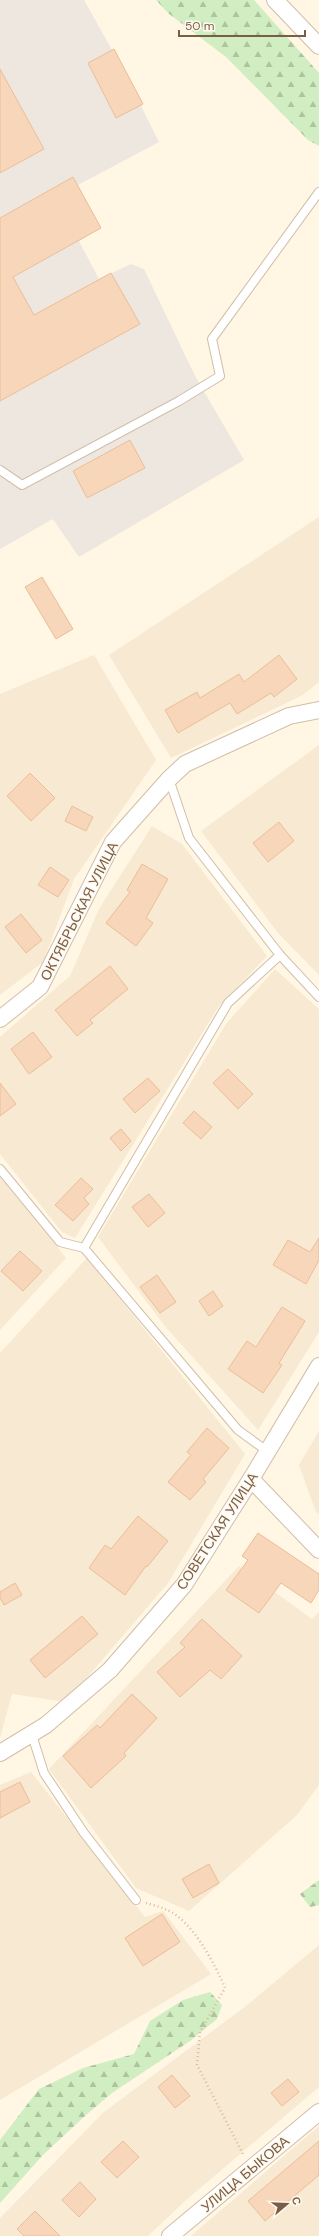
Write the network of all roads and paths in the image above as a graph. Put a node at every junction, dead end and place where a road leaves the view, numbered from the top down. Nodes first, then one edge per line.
1 (274, 0) edge
2 (319, 46) edge
3 (319, 192) edge
4 (0, 470) edge
5 (319, 710) edge
6 (169, 779) junction
7 (280, 955) junction
8 (319, 997) edge
9 (0, 1019) edge
10 (0, 1169) edge
11 (84, 1248) junction
12 (319, 1366) edge
13 (266, 1451) junction
14 (251, 1479) junction
15 (319, 1550) edge
16 (32, 1735) junction
17 (0, 1753) edge
18 (136, 1900) joint
19 (319, 2112) edge
20 (251, 2169) junction
21 (170, 2236) edge

1 - 2 street
3 - 4 lane
5 - 6 street, ОКТЯБРЬСКАЯ УЛИЦА
6 - 7 lane
6 - 9 street, ОКТЯБРЬСКАЯ УЛИЦА
7 - 8 lane
7 - 11 lane
10 - 11 lane
11 - 13 lane
12 - 13 street, СОВЕТСКАЯ УЛИЦА
13 - 14 street, СОВЕТСКАЯ УЛИЦА
14 - 15 street
14 - 16 street, СОВЕТСКАЯ УЛИЦА
16 - 17 street, СОВЕТСКАЯ УЛИЦА
16 - 18 lane
18 - 20 path
19 - 20 street, УЛИЦА БЫКОВА
20 - 21 street, УЛИЦА БЫКОВА

